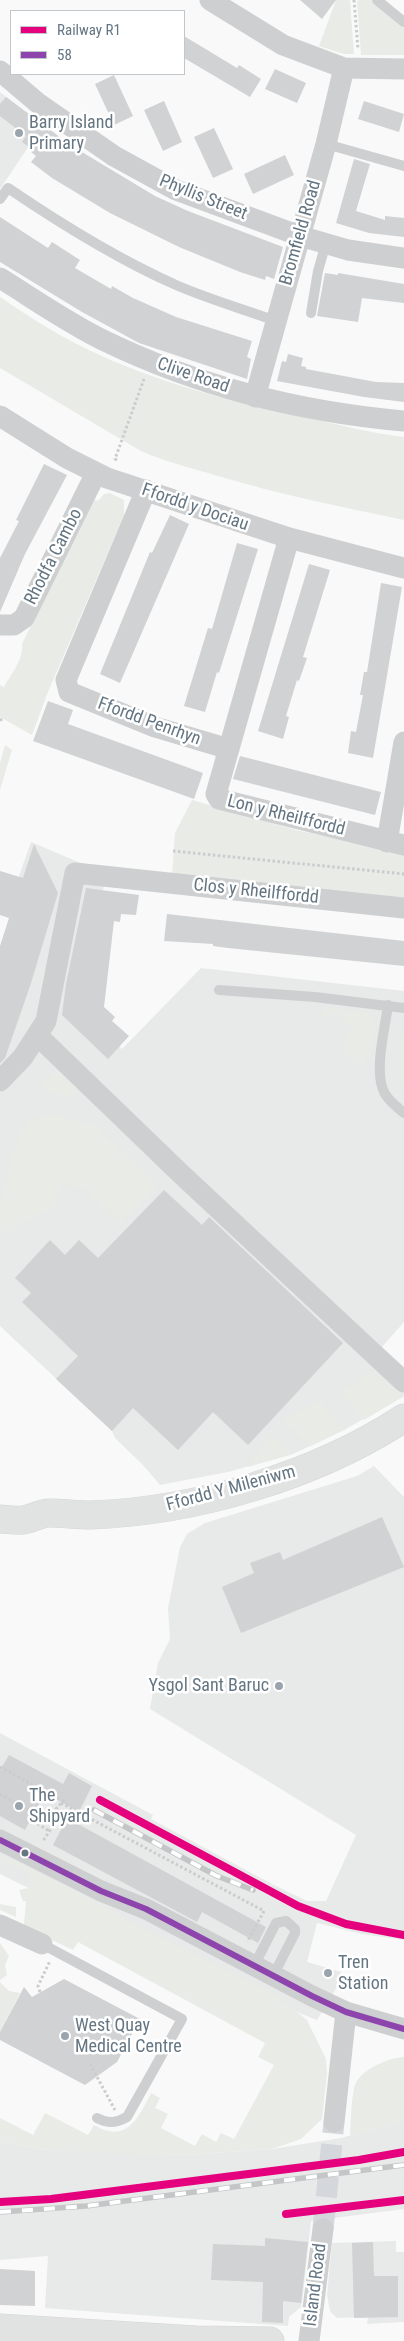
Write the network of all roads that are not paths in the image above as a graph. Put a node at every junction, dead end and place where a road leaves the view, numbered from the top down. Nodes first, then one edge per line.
1 (210, 0) edge
2 (377, 0) edge
3 (404, 22) edge
4 (352, 68) junction
5 (404, 70) edge
6 (0, 71) edge
7 (326, 144) junction
8 (404, 166) edge
9 (0, 199) edge
10 (300, 236) junction
11 (326, 243) junction
12 (404, 258) edge
13 (0, 278) edge
14 (311, 313) dead end
15 (276, 321) junction
16 (255, 397) junction
17 (0, 416) edge
18 (404, 421) edge
19 (96, 473) junction
20 (146, 490) junction
21 (289, 538) junction
22 (404, 568) edge
23 (0, 624) edge
24 (404, 742) edge
25 (229, 749) junction
26 (395, 844) edge
27 (404, 908) edge
28 (219, 990) dead end
29 (388, 1006) junction
30 (404, 1008) edge
31 (37, 1035) junction
32 (0, 1081) edge
33 (404, 1113) edge
34 (404, 1382) edge
35 (404, 1418) edge
36 (0, 1503) edge
37 (46, 1513) junction
38 (0, 1519) edge
39 (0, 1840) edge
40 (0, 1925) edge
41 (48, 1948) joint
42 (246, 1962) junction
43 (273, 1976) junction
44 (346, 2012) junction
45 (404, 2029) edge
46 (97, 2118) dead end
47 (334, 2122) tunnel mouth
48 (323, 2228) tunnel mouth
49 (0, 2328) edge
50 (270, 2341) edge
51 (309, 2341) edge

1 - 4 street
2 - 3 lane
4 - 5 street
4 - 7 street, Bromfield Road
6 - 10 street, Phyllis Street
7 - 8 lane
7 - 10 street, Bromfield Road
9 - 15 lane
10 - 11 street, Phyllis Street
10 - 15 street, Bromfield Road
11 - 12 street, Phyllis Street
11 - 14 lane
13 - 16 street, Clive Road
15 - 16 street, Bromfield Road
16 - 18 street, Clive Road
17 - 19 street, Ffordd y Dociau
19 - 20 street, Ffordd y Dociau
19 - 23 street, Rhodfa Cambo
20 - 21 street, Ffordd y Dociau
20 - 25 street, Ffordd Penrhyn
21 - 22 street, Ffordd y Dociau
21 - 25 street
24 - 26 street
25 - 26 street, Lon y Rheilffordd
27 - 31 street, Clos y Rheilffordd
28 - 29 lane
29 - 30 lane
29 - 33 lane
31 - 32 street
31 - 34 street
35 - 37 street, Ffordd Y Mileniwm
36 - 37 street, Ffordd Y Mileniwm
37 - 38 street, Ffordd Y Mileniwm
39 - 42 street
40 - 41 street
41 - 46 lane
42 - 43 street
42 - 43 lane
43 - 44 street
44 - 45 street
44 - 47 street
48 - 51 street, Island Road
49 - 50 street

